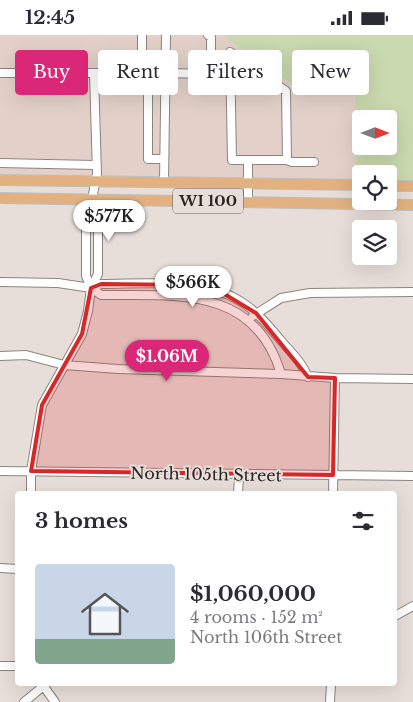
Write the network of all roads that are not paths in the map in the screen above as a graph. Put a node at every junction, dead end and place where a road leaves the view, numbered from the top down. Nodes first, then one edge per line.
1 (142, 35) edge
2 (166, 35) edge
3 (208, 35) edge
4 (166, 50) edge
5 (0, 73) edge
6 (94, 73) junction
7 (178, 73) edge
8 (148, 95) edge
9 (165, 95) edge
10 (164, 159) junction
11 (248, 160) junction
12 (287, 160) junction
13 (0, 163) edge
14 (314, 163) dead end
15 (95, 165) junction
16 (0, 180) edge
17 (94, 181) junction
18 (164, 182) junction
19 (248, 183) junction
20 (352, 185) edge
21 (397, 186) edge
22 (413, 187) edge
23 (0, 198) edge
24 (92, 199) junction
25 (248, 202) junction
26 (413, 205) edge
27 (0, 283) edge
28 (91, 288) junction
29 (413, 292) edge
30 (256, 313) junction
31 (248, 320) junction
32 (0, 356) edge
33 (64, 365) junction
34 (281, 374) junction
35 (308, 377) junction
36 (335, 378) junction
37 (413, 379) edge
38 (0, 471) edge
39 (31, 471) junction
40 (239, 475) junction
41 (333, 475) junction
42 (413, 477) edge
43 (31, 491) edge
44 (238, 491) edge
45 (333, 491) edge
46 (0, 568) edge
47 (15, 569) edge
48 (413, 606) edge
49 (397, 615) edge
50 (0, 666) edge
51 (15, 666) edge
52 (43, 686) edge
53 (45, 686) edge
54 (331, 686) edge
55 (24, 702) edge
56 (55, 702) edge
57 (330, 702) edge

1 - 6 street
2 - 4 street
3 - 7 street
5 - 6 street
6 - 15 street
8 - 10 street
9 - 10 street
10 - 18 street
11 - 12 street
11 - 12 street
11 - 19 street
12 - 14 street
13 - 15 street
15 - 17 street
16 - 17 main road, WI 100
17 - 18 main road, WI 100
17 - 24 street
18 - 19 main road, WI 100
19 - 20 main road, WI 100
19 - 25 street
21 - 22 main road
23 - 24 main road, WI 100
24 - 25 main road, WI 100
24 - 28 street
24 - 28 street
25 - 26 main road, WI 100
27 - 28 street
28 - 30 street
28 - 31 street
28 - 33 street
29 - 30 street
30 - 31 street
30 - 35 street
31 - 34 street
32 - 33 street
33 - 34 street
33 - 39 street
34 - 35 street
35 - 36 street
36 - 37 street
36 - 41 street
38 - 39 street, North 105th Street
39 - 40 street, North 105th Street
39 - 43 street
40 - 41 street, North 105th Street
40 - 44 street
41 - 42 street, North 105th Street
41 - 45 street
46 - 47 street
48 - 49 street
50 - 51 street
52 - 55 street
53 - 56 street
54 - 57 street

